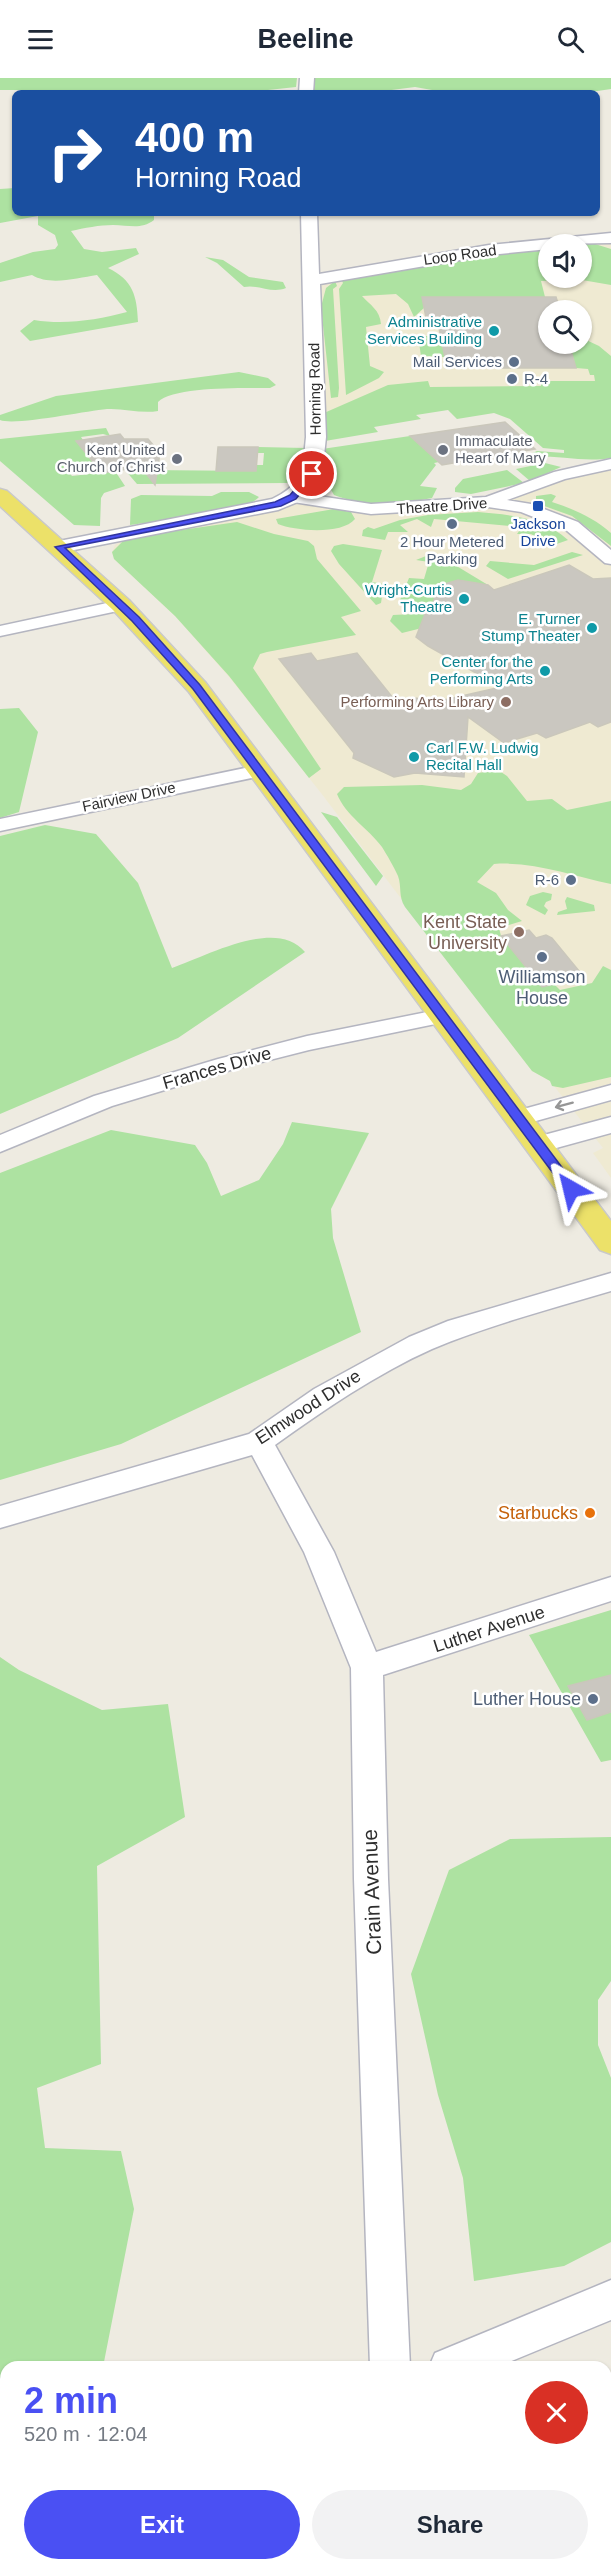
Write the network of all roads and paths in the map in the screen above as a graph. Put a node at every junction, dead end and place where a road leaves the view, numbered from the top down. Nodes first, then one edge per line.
1 (309, 216) edge
2 (610, 239) edge
3 (311, 257) junction
4 (371, 269) junction
5 (311, 280) junction
6 (611, 464) edge
7 (0, 495) edge
8 (293, 497) junction
9 (488, 502) junction
10 (59, 547) junction
11 (611, 559) edge
12 (121, 605) junction
13 (0, 631) edge
14 (259, 771) junction
15 (0, 825) edge
16 (442, 1016) junction
17 (611, 1092) edge
18 (518, 1118) junction
19 (611, 1125) edge
20 (0, 1144) edge
21 (538, 1145) junction
22 (611, 1243) edge
23 (611, 1282) edge
24 (259, 1442) junction
25 (0, 1517) edge
26 (611, 1589) edge
27 (367, 1668) junction
28 (611, 2300) edge
29 (390, 2361) edge
30 (464, 2361) edge

1 - 3 street, Horning Road
2 - 4 street, Loop Road
3 - 4 street
3 - 5 street, Horning Road
4 - 5 street, Loop Road
5 - 8 street, Horning Road
6 - 9 street
7 - 10 main road
8 - 9 street, Theatre Drive
8 - 10 street
9 - 11 street, Theatre Drive
10 - 12 main road
12 - 13 street
12 - 14 main road
14 - 15 street, Fairview Drive
14 - 16 main road
16 - 18 main road
16 - 20 street, Frances Drive
17 -> 18 street
18 - 21 main road
19 - 21 street
21 - 22 main road
23 - 24 street, Elmwood Drive
24 - 25 street, Elmwood Drive
24 - 27 street, Crain Avenue
26 - 27 street, Luther Avenue
27 - 29 street, Crain Avenue
28 - 30 street

